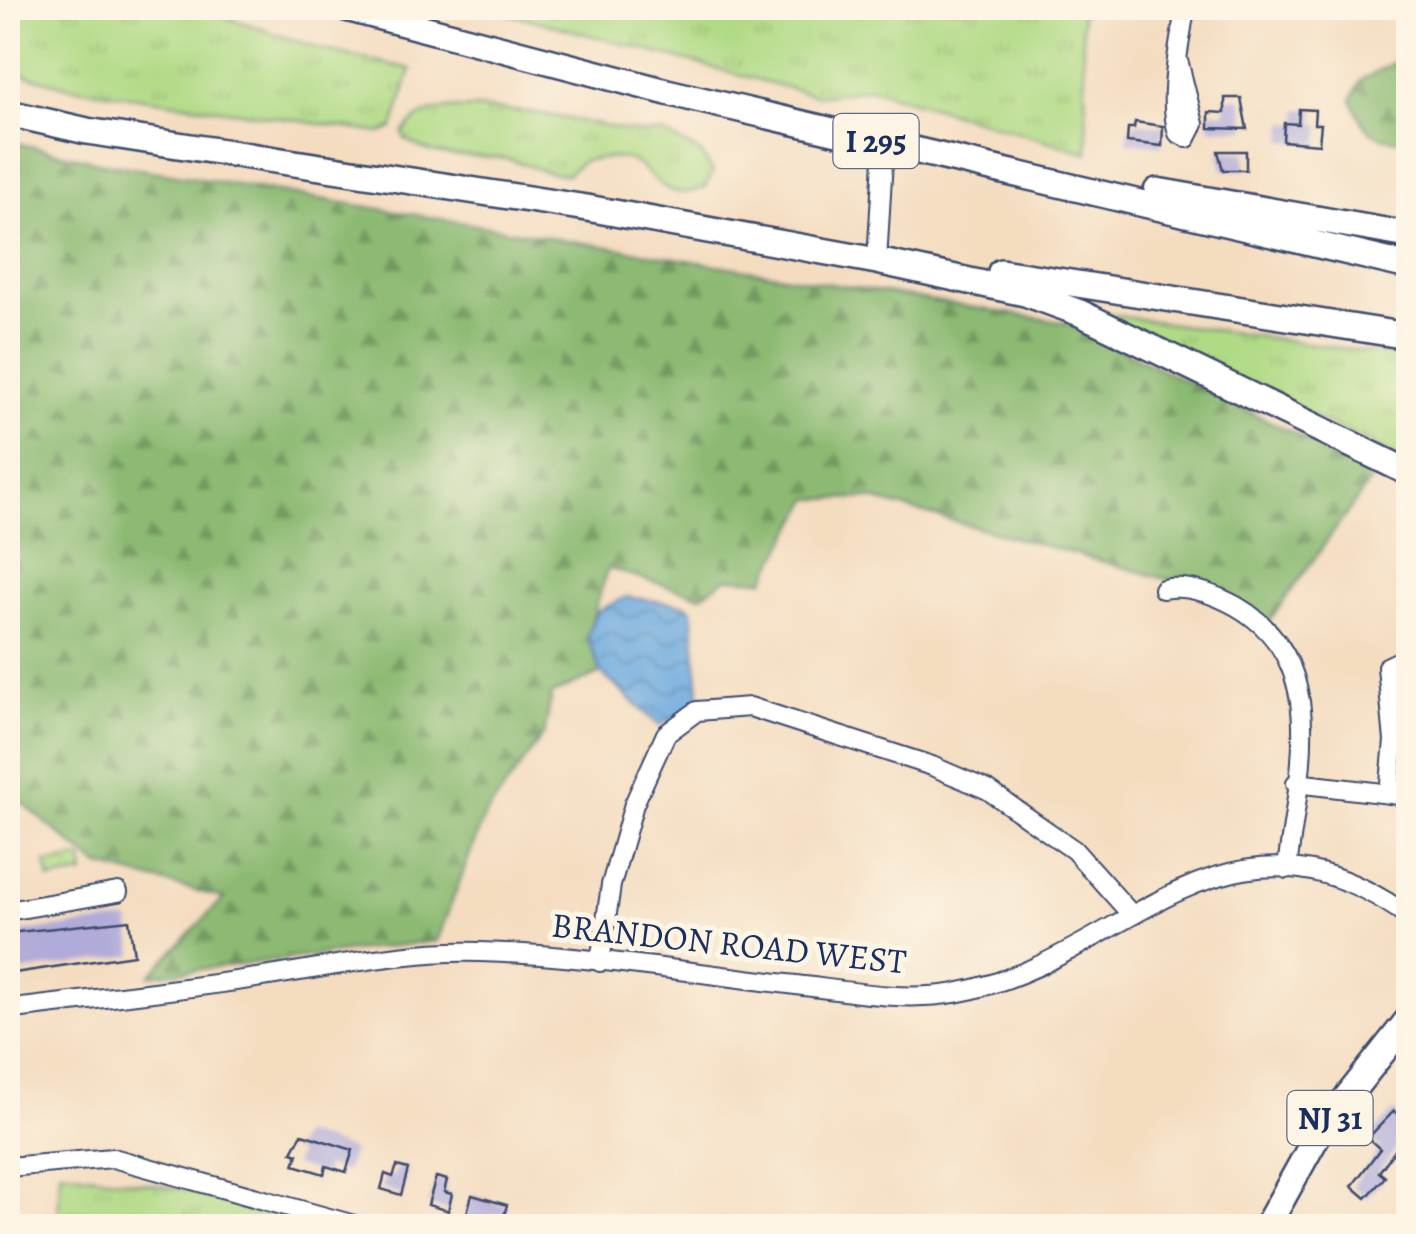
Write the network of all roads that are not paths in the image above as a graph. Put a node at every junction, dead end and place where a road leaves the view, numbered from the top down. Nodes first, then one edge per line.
1 (346, 8) edge
2 (1185, 8) edge
3 (1179, 64) dead end
4 (8, 113) edge
5 (765, 115) junction
6 (884, 143) junction
7 (1408, 236) edge
8 (878, 261) junction
9 (1408, 266) edge
10 (1408, 336) edge
11 (1408, 472) edge
12 (1163, 589) dead end
13 (1408, 657) edge
14 (1296, 783) junction
15 (1399, 795) edge
16 (1287, 869) junction
17 (118, 892) dead end
18 (8, 911) edge
19 (1130, 914) junction
20 (1408, 916) edge
21 (600, 962) junction
22 (8, 1010) edge
23 (1408, 1020) edge
24 (8, 1167) edge
25 (358, 1226) edge
26 (1266, 1226) edge

1 - 5 highway, I 295
2 - 3 street
4 - 8 highway
5 - 6 highway, I 295
5 - 7 highway
6 - 8 street
6 - 9 highway, I 295
8 - 10 highway
8 - 11 highway
12 - 14 street
13 - 15 street
14 - 15 street
14 - 16 street
16 - 19 street, BRANDON ROAD WEST
16 - 20 street, BRANDON ROAD WEST
17 - 18 street
19 - 21 street, BRANDON ROAD WEST
19 - 21 street
21 - 22 street, BRANDON ROAD WEST
23 - 26 highway, NJ 31
24 - 25 street

